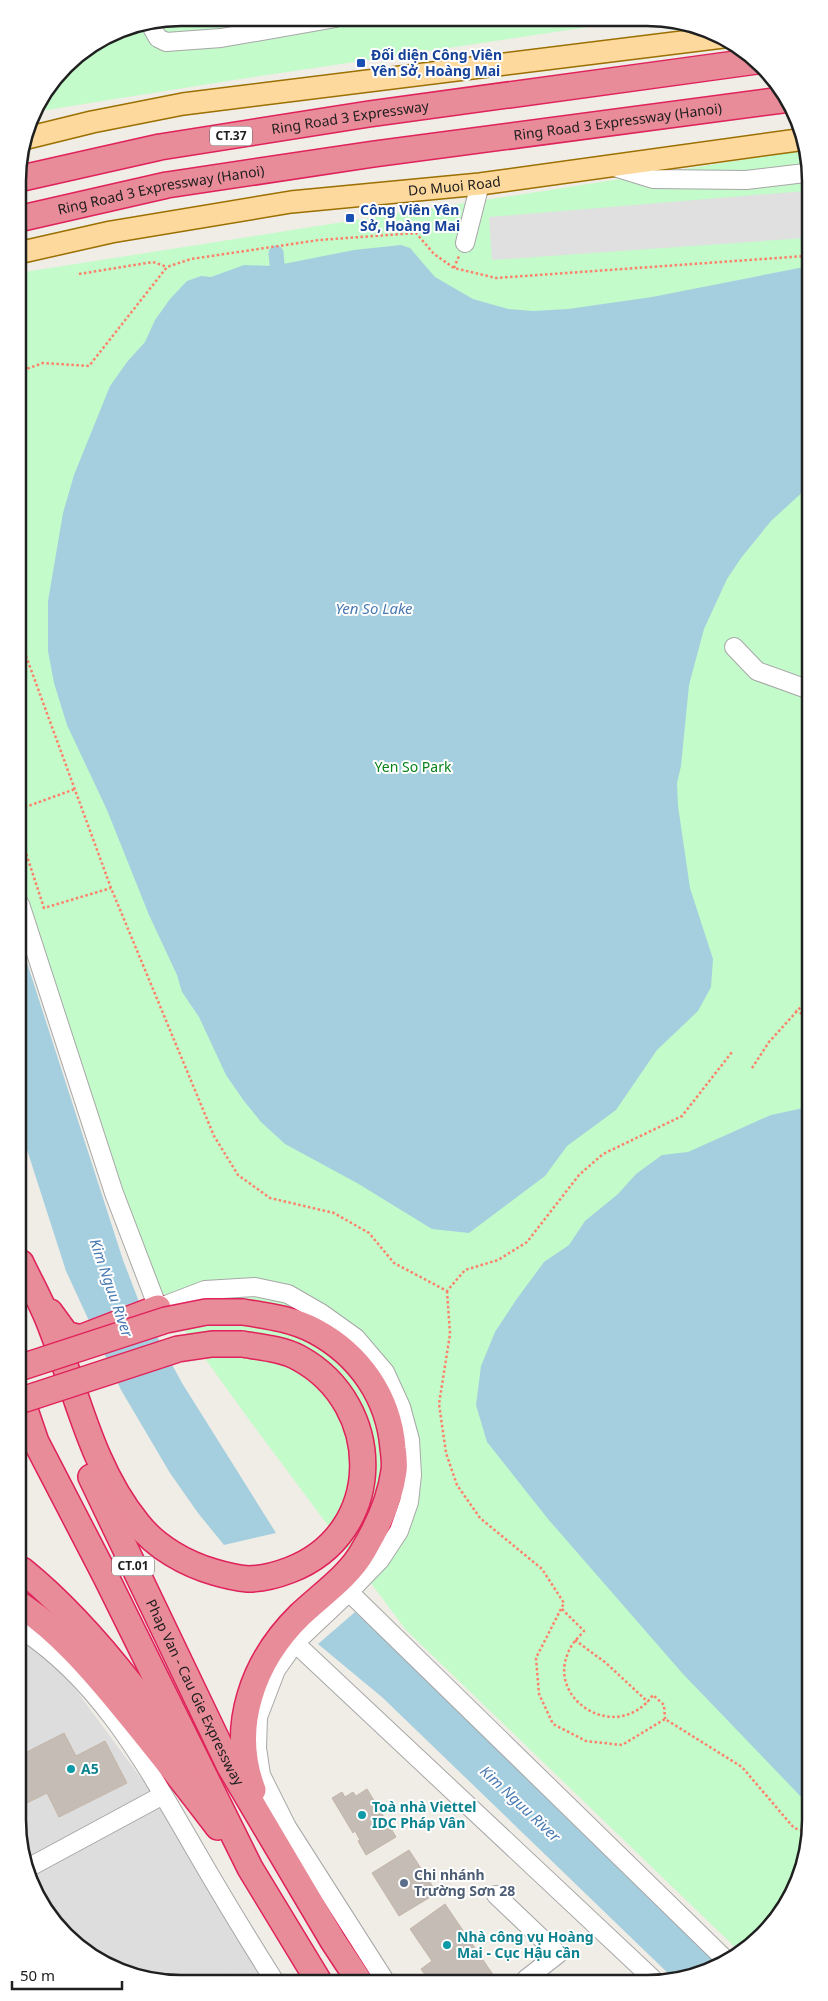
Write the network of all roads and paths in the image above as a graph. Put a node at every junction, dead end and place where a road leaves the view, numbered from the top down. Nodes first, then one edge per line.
1 (290, 26) edge
2 (153, 30) edge
3 (708, 39) edge
4 (746, 63) edge
5 (779, 100) edge
6 (33, 136) edge
7 (796, 140) edge
8 (305, 164) junction
9 (611, 166) junction
10 (801, 173) edge
11 (27, 177) edge
12 (480, 184) junction
13 (27, 217) edge
14 (27, 232) edge
15 (465, 243) dead end
16 (27, 251) edge
17 (802, 256) edge
18 (167, 267) junction
19 (79, 274) dead end
20 (27, 369) edge
21 (734, 647) dead end
22 (27, 659) edge
23 (802, 687) edge
24 (75, 789) junction
25 (27, 807) edge
26 (27, 855) edge
27 (111, 888) junction
28 (27, 924) edge
29 (802, 1005) edge
30 (795, 1011) junction
31 (801, 1013) edge
32 (732, 1052) dead end
33 (752, 1068) dead end
34 (26, 1274) edge
35 (26, 1292) edge
36 (447, 1292) junction
37 (36, 1295) junction
38 (152, 1310) junction
39 (26, 1366) edge
40 (71, 1385) edge
41 (71, 1385) edge
42 (71, 1385) edge
43 (71, 1385) edge
44 (26, 1400) edge
45 (26, 1413) edge
46 (26, 1573) edge
47 (349, 1592) junction
48 (561, 1608) junction
49 (26, 1609) edge
50 (26, 1633) edge
51 (576, 1640) junction
52 (295, 1643) junction
53 (648, 1702) junction
54 (664, 1720) junction
55 (163, 1795) junction
56 (801, 1830) edge
57 (275, 1844) junction
58 (33, 1865) edge
59 (250, 1868) junction
60 (496, 1895) dead end
61 (721, 1955) edge
62 (271, 1975) edge
63 (315, 1975) edge
64 (355, 1975) edge
65 (381, 1975) edge
66 (531, 1975) edge
67 (649, 1975) edge

1 - 2 street
3 - 6 main road
4 - 11 highway, Ring Road 3 Expressway / CT.37
5 - 8 highway, Ring Road 3 Expressway (Hanoi)
7 - 9 main road, Do Muoi Road
8 - 13 highway, Ring Road 3 Expressway (Hanoi)
8 - 14 highway
9 - 10 street
9 - 12 main road, Do Muoi Road
12 - 15 street
12 - 16 main road, Do Muoi Road
17 - 18 path
18 - 19 path
18 - 20 path
21 - 23 street
22 - 24 path
24 - 25 path
24 - 27 path
26 - 27 path
27 - 36 path
28 - 38 street
29 - 30 path
30 - 31 path
30 - 33 path
32 - 36 path
34 - 37 highway
35 - 57 highway, Phap Van - Cau Gie Expressway / CT.01
36 - 48 path
37 - 38 highway
37 - 40 highway, bridge
38 - 47 street
39 - 57 highway, bridge
41 - 42 highway, bridge
43 - 44 highway, bridge
45 - 59 highway, Phap Van - Cau Gie Expressway / CT.01
46 - 59 highway
47 - 52 street
47 - 61 street
48 - 51 path
48 - 54 path
49 - 59 highway
50 - 55 street
51 - 53 path
51 - 53 path
52 - 65 street
52 - 67 street
53 - 54 path
54 - 56 path
55 - 58 street
55 - 62 street
57 - 64 highway, Phap Van - Cau Gie Expressway / CT.01
59 - 63 highway, Phap Van - Cau Gie Expressway / CT.01
60 - 66 street

